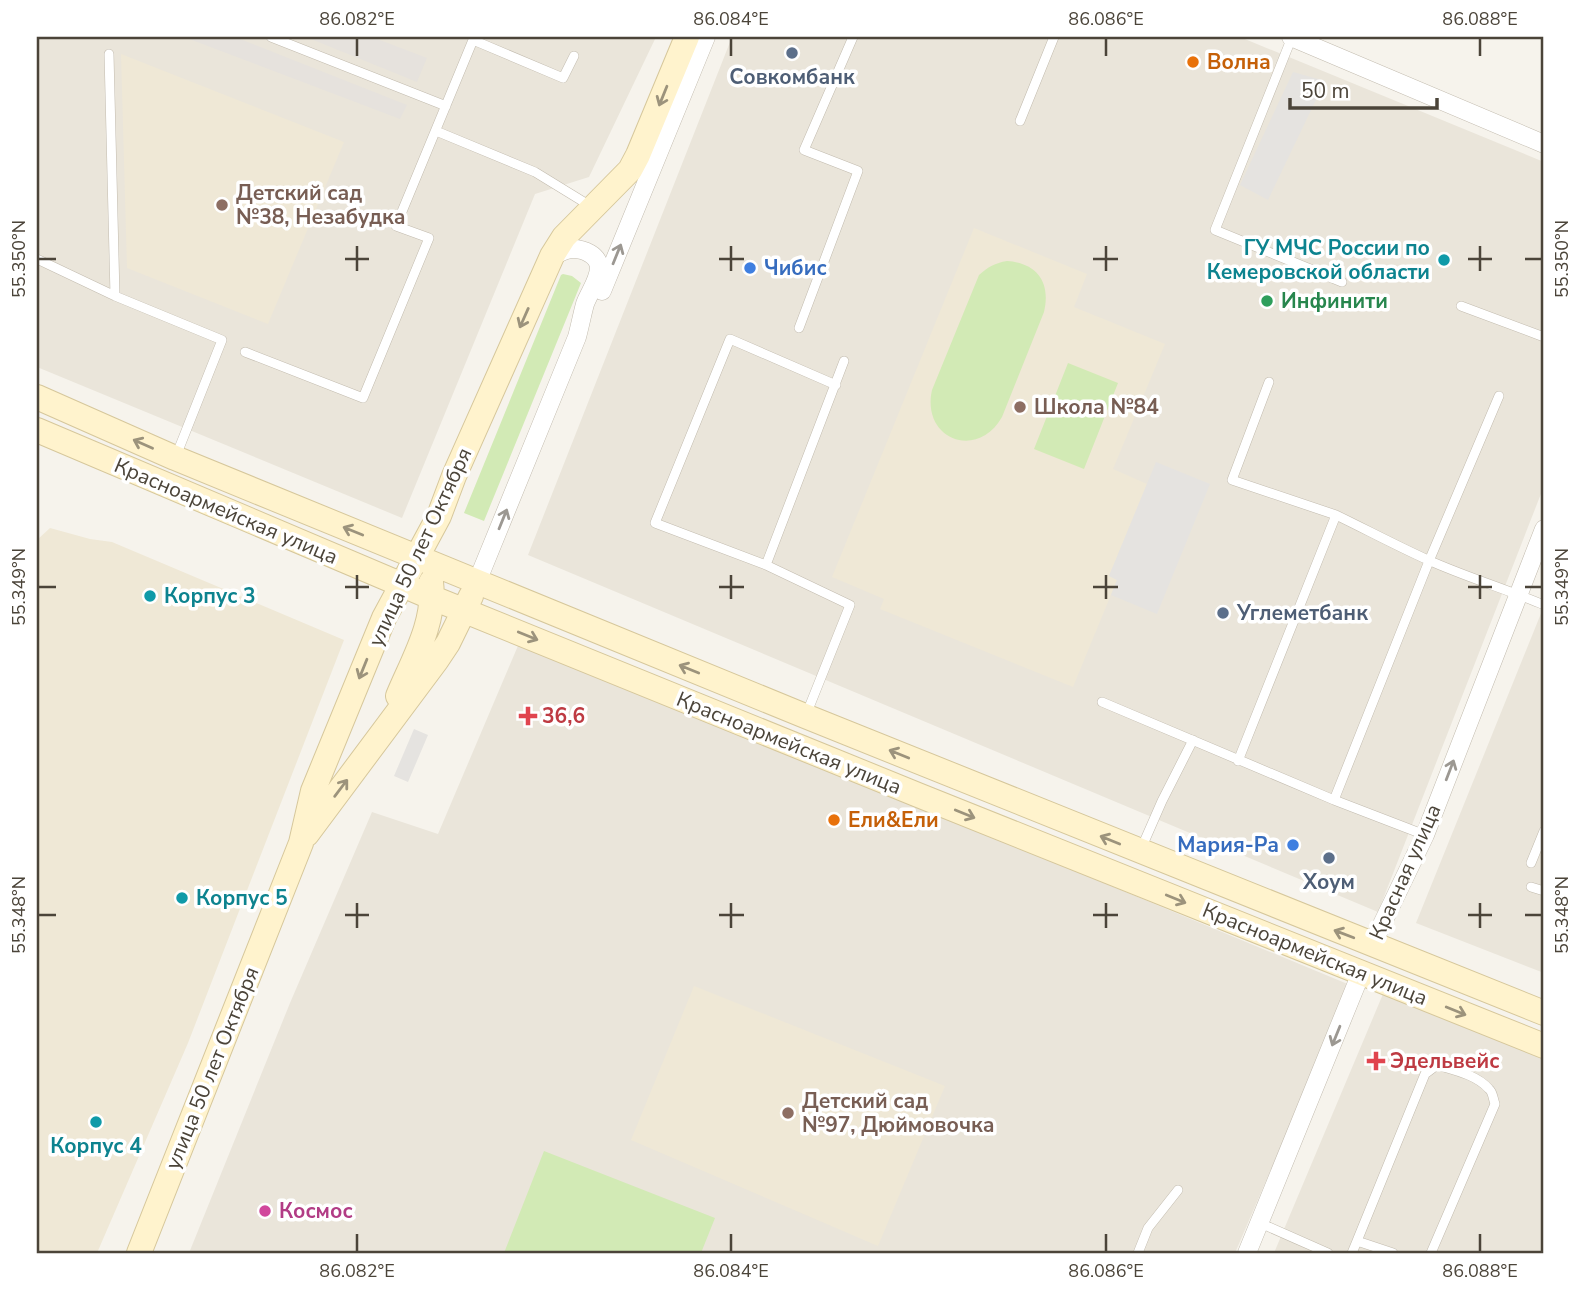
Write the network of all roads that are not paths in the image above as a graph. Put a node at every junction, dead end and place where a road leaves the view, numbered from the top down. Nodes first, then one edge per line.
1 (271, 37) edge
2 (687, 37) edge
3 (706, 37) edge
4 (853, 37) edge
5 (1054, 37) edge
6 (1291, 37) edge
7 (109, 54) dead end
8 (574, 56) dead end
9 (446, 106) junction
10 (1020, 121) dead end
11 (436, 131) junction
12 (1544, 144) edge
13 (593, 208) junction
14 (552, 256) junction
15 (37, 259) edge
16 (1342, 282) dead end
17 (115, 296) junction
18 (1461, 306) dead end
19 (799, 328) dead end
20 (577, 337) junction
21 (1544, 337) edge
22 (246, 352) dead end
23 (844, 361) dead end
24 (1269, 382) dead end
25 (836, 385) junction
26 (1499, 396) dead end
27 (37, 397) edge
28 (37, 430) edge
29 (176, 458) junction
30 (1336, 515) junction
31 (1544, 529) edge
32 (416, 557) junction
33 (1430, 561) junction
34 (766, 565) junction
35 (477, 582) junction
36 (401, 585) junction
37 (1519, 594) junction
38 (433, 598) junction
39 (1544, 605) edge
40 (464, 611) junction
41 (1102, 702) dead end
42 (805, 716) junction
43 (378, 738) junction
44 (1193, 740) junction
45 (1238, 761) junction
46 (1334, 800) junction
47 (1544, 831) edge
48 (1425, 835) junction
49 (301, 843) junction
50 (1140, 852) junction
51 (1531, 863) dead end
52 (1531, 887) dead end
53 (1544, 891) edge
54 (1372, 944) junction
55 (1361, 973) junction
56 (1544, 1013) edge
57 (1544, 1046) edge
58 (1178, 1190) dead end
59 (1260, 1223) junction
60 (1357, 1241) junction
61 (139, 1253) edge
62 (1138, 1253) edge
63 (1247, 1253) edge
64 (1328, 1253) edge
65 (1352, 1253) edge
66 (1393, 1253) edge
67 (1431, 1253) edge

1 - 9 lane
2 -> 13 main road, улица 50 лет Октября
20 -> 3 street, улица 50 лет Октября
4 - 19 lane
5 - 10 lane
6 - 12 street
6 - 16 lane
7 - 17 lane
8 - 9 lane
9 - 11 lane
11 - 13 lane
11 - 22 lane
13 - 14 main road, улица 50 лет Октября
14 - 20 street, улица 50 лет Октября
14 -> 32 main road, улица 50 лет Октября
15 - 17 lane
17 - 29 lane
18 - 21 lane
35 -> 20 street, улица 50 лет Октября
23 - 25 lane
24 - 30 lane
25 - 34 lane
25 - 34 lane
26 - 33 lane
29 -> 27 main road, Красноармейская улица
28 - 36 main road, Красноармейская улица
32 -> 29 main road, Красноармейская улица
30 - 33 lane
30 - 45 lane
31 - 37 street, Красная улица
32 - 35 main road, Красноармейская улица
32 - 36 main road, улица 50 лет Октября
32 - 38 main road
33 - 37 lane
33 - 46 lane
34 - 42 lane
35 - 40 main road, улица 50 лет Октября
42 -> 35 main road, Красноармейская улица
36 - 38 main road, Красноармейская улица
36 -> 49 main road, улица 50 лет Октября
37 - 39 lane
48 -> 37 street, Красная улица
38 - 40 main road, Красноармейская улица
38 - 43 main road
40 - 43 main road, улица 50 лет Октября
40 -> 55 main road, Красноармейская улица
41 - 44 lane
50 -> 42 main road, Красноармейская улица
49 -> 43 main road, улица 50 лет Октября
44 - 45 lane
44 - 50 lane
45 - 46 lane
46 - 48 lane
47 - 51 lane
48 - 54 street, Красная улица
49 - 61 main road, улица 50 лет Октября
54 -> 50 main road, Красноармейская улица
52 - 53 lane
54 - 55 main road, Красная улица
54 - 56 main road, Красноармейская улица
55 -> 57 main road, Красноармейская улица
55 -> 59 street, Красная улица
58 - 62 lane
59 - 63 street, Красная улица
59 - 64 lane
60 - 65 lane
60 - 66 lane
60 - 67 lane

